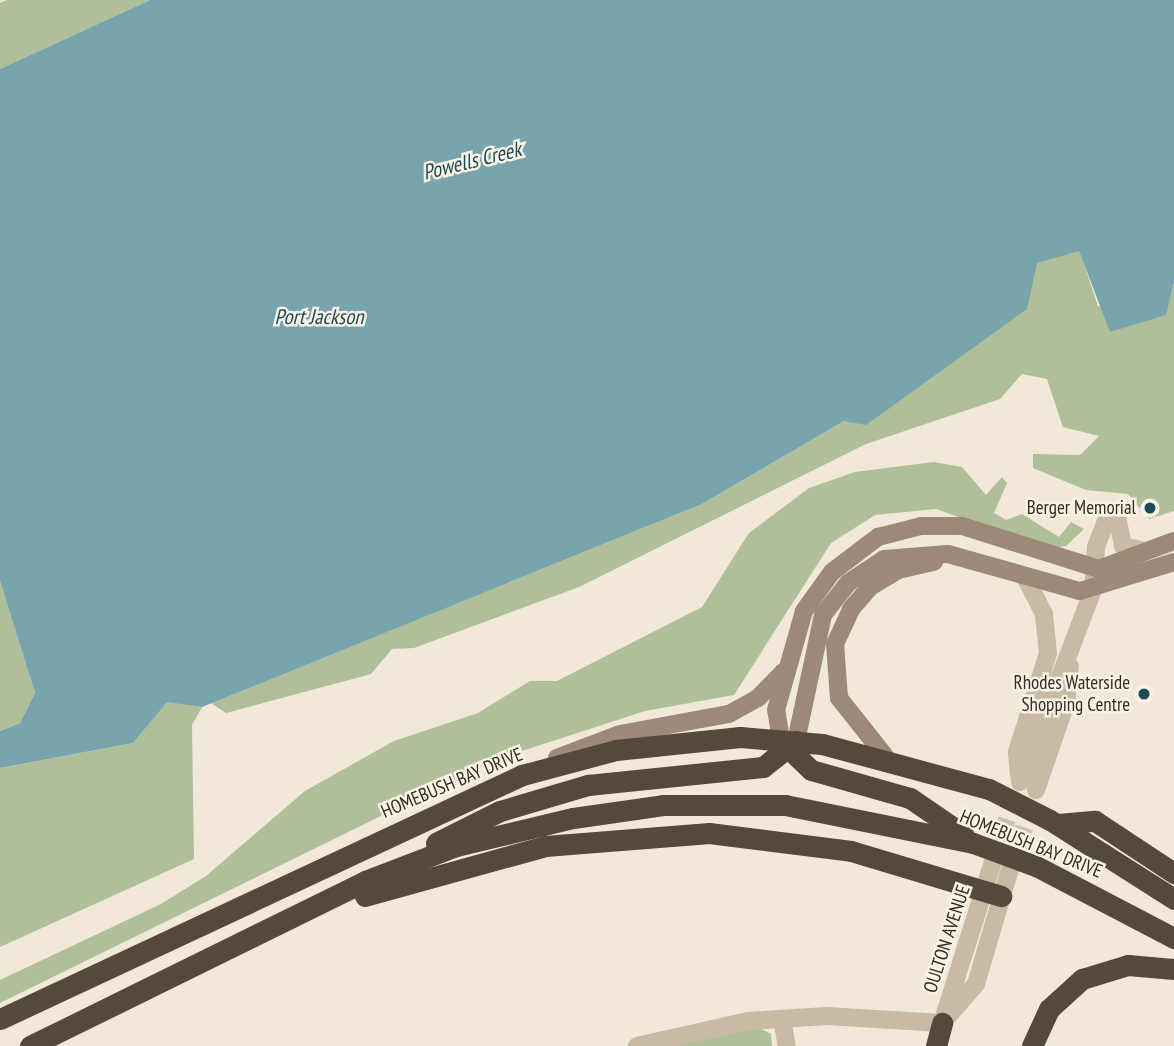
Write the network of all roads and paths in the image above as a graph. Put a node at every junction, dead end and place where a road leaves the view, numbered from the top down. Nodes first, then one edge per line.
1 (1174, 541) edge
2 (1145, 551) junction
3 (1174, 562) edge
4 (983, 563) junction
5 (1099, 569) junction
6 (1025, 577) junction
7 (1093, 590) junction
8 (1071, 655) junction
9 (786, 668) junction
10 (788, 744) junction
11 (885, 756) junction
12 (522, 775) junction
13 (1036, 790) tunnel mouth
14 (1054, 822) junction
15 (974, 843) junction
16 (1001, 868) tunnel mouth
17 (1174, 873) edge
18 (365, 881) junction
19 (993, 893) junction
20 (1174, 899) edge
21 (264, 930) junction
22 (1174, 938) edge
23 (1174, 968) edge
24 (97, 1013) junction
25 (0, 1019) edge
26 (782, 1019) junction
27 (942, 1023) junction
28 (30, 1046) edge
29 (42, 1046) edge
30 (637, 1046) edge
31 (787, 1046) edge
32 (936, 1046) edge
33 (1032, 1046) edge

1 - 2 street
2 - 5 street
2 - 5 street
3 - 7 street
4 - 6 street
4 - 10 street
4 - 11 street
5 - 7 street
5 - 9 street
6 - 7 street
6 - 8 street
7 - 8 street
8 - 13 street
9 - 10 street
9 - 12 street
10 - 11 highway, HOMEBUSH BAY DRIVE
10 - 12 highway, HOMEBUSH BAY DRIVE
10 - 15 highway
10 - 18 highway
11 - 14 highway, HOMEBUSH BAY DRIVE, bridge
12 - 25 highway, HOMEBUSH BAY DRIVE
14 - 17 highway
14 - 20 highway, HOMEBUSH BAY DRIVE
15 - 18 highway, HOMEBUSH BAY DRIVE
15 - 22 highway, HOMEBUSH BAY DRIVE, bridge
16 - 19 street, OULTON AVENUE
18 - 21 highway, HOMEBUSH BAY DRIVE
19 - 21 highway
19 - 27 street, OULTON AVENUE
21 - 24 highway, HOMEBUSH BAY DRIVE
23 - 33 highway
24 - 28 highway, HOMEBUSH BAY DRIVE
24 - 29 highway
26 - 27 street
26 - 30 street
26 - 31 street
27 - 32 highway

